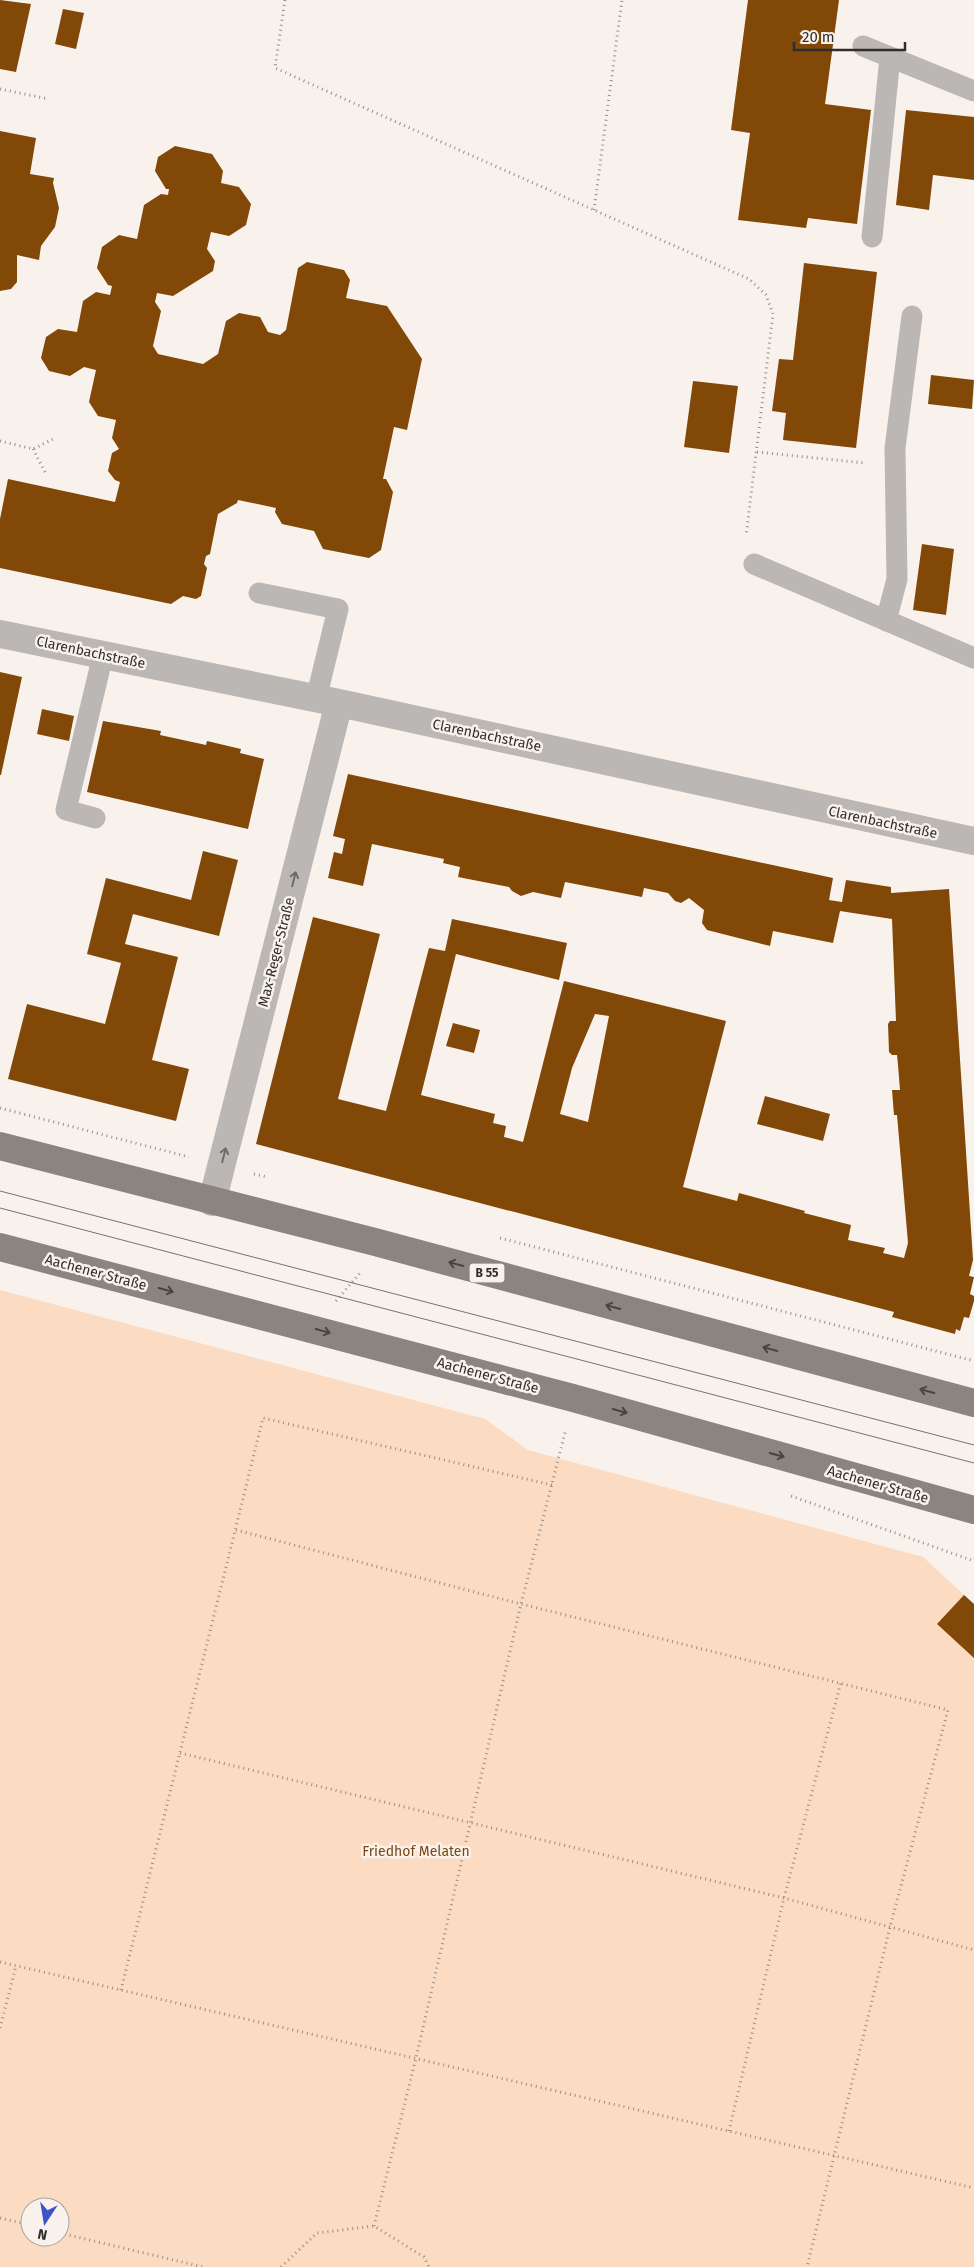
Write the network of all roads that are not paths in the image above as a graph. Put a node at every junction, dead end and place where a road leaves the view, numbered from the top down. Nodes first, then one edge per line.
1 (863, 46) dead end
2 (890, 57) junction
3 (974, 91) edge
4 (872, 237) dead end
5 (912, 316) dead end
6 (754, 564) road end
7 (259, 593) dead end
8 (886, 621) junction
9 (0, 634) edge
10 (103, 655) junction
11 (974, 658) edge
12 (328, 701) junction
13 (95, 818) dead end
14 (974, 841) edge
15 (0, 1146) edge
16 (212, 1202) junction
17 (0, 1247) edge
18 (974, 1403) edge
19 (974, 1492) edge
20 (938, 1500) junction
21 (974, 1510) edge

1 - 2 lane
2 - 3 lane
2 - 4 lane
5 - 8 lane
6 - 8 lane
7 - 12 lane
8 - 11 lane
9 - 10 street, Clarenbachstraße
10 - 12 street, Clarenbachstraße
10 - 13 lane
12 - 14 street, Clarenbachstraße
16 -> 12 street, Max-Reger-Straße
15 - 16 main road, B 55
18 -> 16 main road, B 55
17 -> 20 main road, Aachener Straße
19 - 20 main road
20 - 21 main road, Aachener Straße

